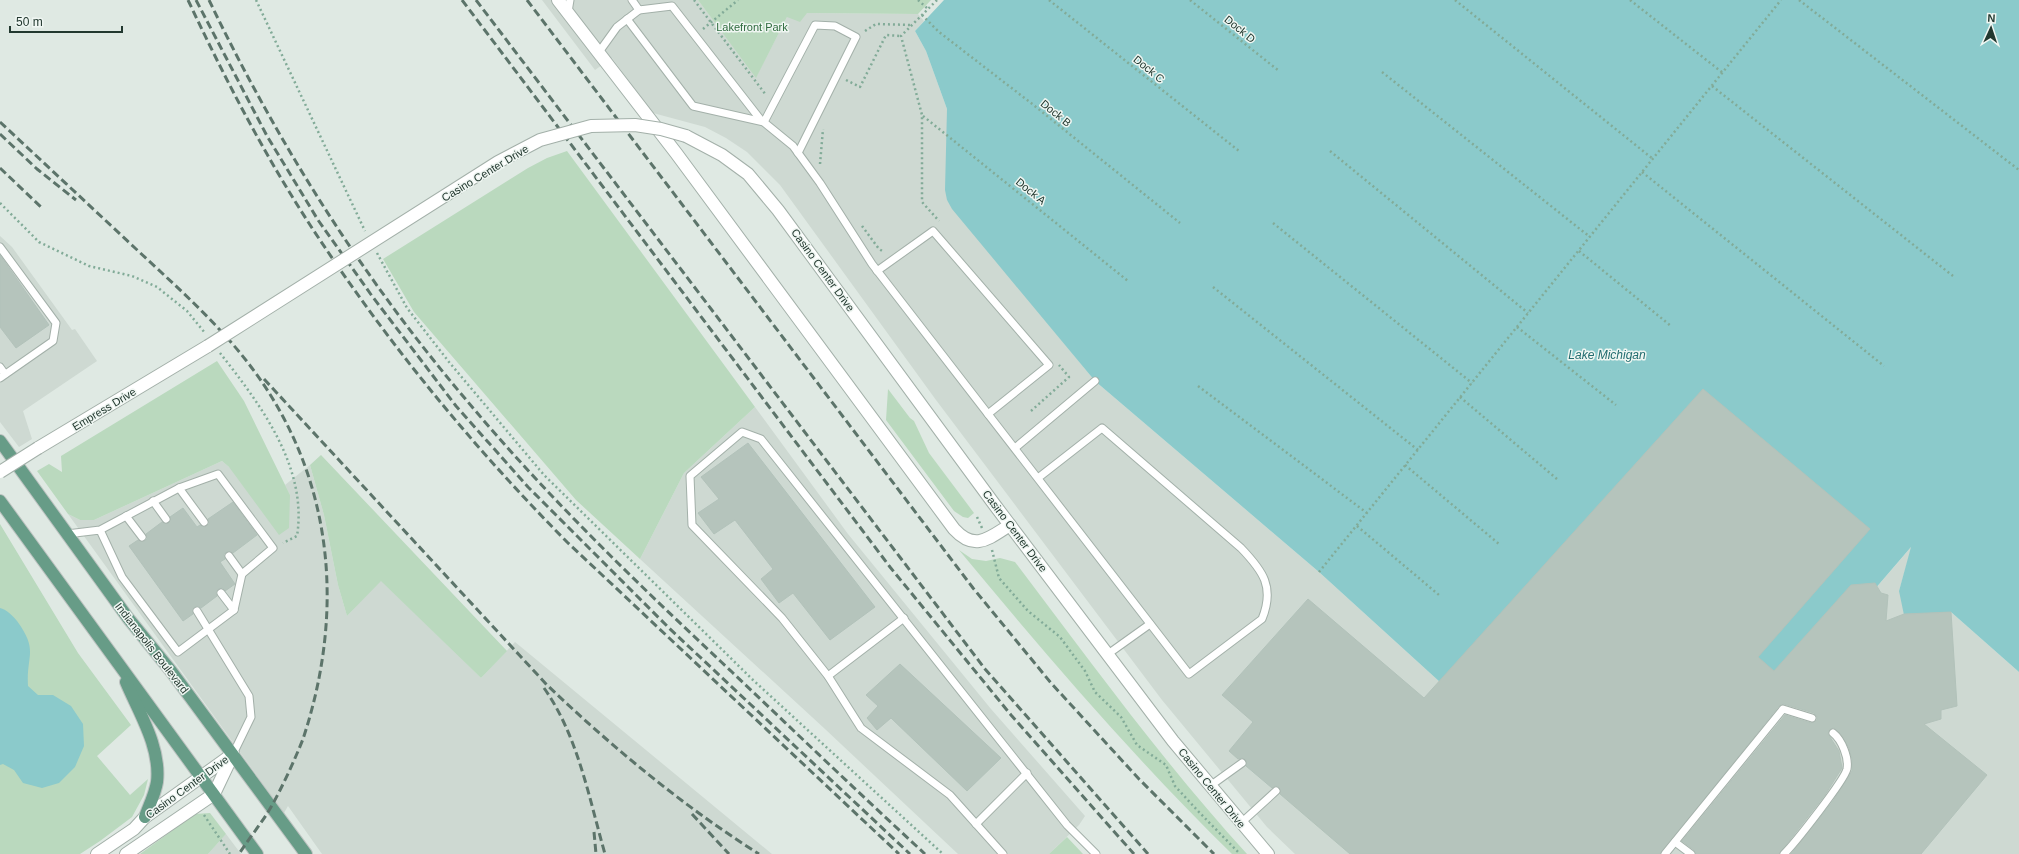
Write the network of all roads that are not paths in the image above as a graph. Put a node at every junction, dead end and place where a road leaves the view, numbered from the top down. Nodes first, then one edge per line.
1 (558, 0) edge
2 (570, 0) edge
3 (632, 0) edge
4 (670, 3) edge
5 (639, 10) junction
6 (568, 12) junction
7 (627, 19) junction
8 (598, 52) junction
9 (764, 122) junction
10 (798, 153) junction
11 (0, 247) edge
12 (877, 271) junction
13 (208, 346) joint
14 (0, 367) edge
15 (3, 376) edge
16 (1095, 380) dead end
17 (988, 414) junction
18 (0, 441) edge
19 (1014, 448) junction
20 (0, 472) edge
21 (1038, 478) junction
22 (179, 488) junction
23 (0, 501) edge
24 (153, 501) junction
25 (126, 516) junction
26 (166, 519) dead end
27 (204, 522) dead end
28 (1010, 525) junction
29 (100, 530) junction
30 (67, 534) junction
31 (142, 537) dead end
32 (229, 556) dead end
33 (242, 574) junction
34 (222, 594) dead end
35 (234, 610) junction
36 (196, 611) dead end
37 (904, 618) junction
38 (1150, 624) junction
39 (209, 629) junction
40 (1108, 654) junction
41 (117, 662) junction
42 (828, 676) junction
43 (1812, 718) dead end
44 (1833, 733) dead end
45 (233, 754) junction
46 (1242, 763) dead end
47 (1027, 773) junction
48 (200, 776) junction
49 (1210, 786) junction
50 (1276, 791) dead end
51 (214, 794) junction
52 (145, 817) junction
53 (1241, 823) junction
54 (976, 824) junction
55 (1675, 842) junction
56 (97, 854) edge
57 (126, 854) edge
58 (258, 854) edge
59 (306, 854) edge
60 (1003, 854) edge
61 (1096, 854) edge
62 (1268, 854) edge
63 (1664, 854) edge
64 (1691, 854) edge
65 (1784, 854) edge

1 - 6 street
2 - 6 lane
3 - 5 lane
4 - 5 lane
4 - 9 lane
5 - 7 lane
6 - 8 street
7 - 8 lane
7 - 9 lane
8 - 28 street
9 - 10 lane
9 - 10 lane
10 - 12 lane
11 - 15 lane
12 - 17 lane
12 - 17 lane
13 - 20 street, Empress Drive, bridge
13 - 28 street, Casino Center Drive, bridge
14 - 15 lane
16 - 19 lane
17 - 19 lane
18 - 30 main road, Indianapolis Boulevard
19 - 21 lane
21 - 38 lane
21 - 38 lane
22 - 24 lane
22 - 27 lane
22 - 33 lane
23 - 41 main road
24 - 25 lane
24 - 26 lane
25 - 29 lane
25 - 31 lane
28 - 40 street, Casino Center Drive
29 - 30 lane
29 - 39 lane
30 - 45 main road, Indianapolis Boulevard
32 - 33 lane
33 - 35 lane
34 - 35 lane
35 - 39 lane
36 - 39 lane
37 - 42 lane
37 - 42 lane
37 - 47 lane
38 - 40 lane
39 - 45 lane
40 - 49 street, Casino Center Drive
41 - 48 main road
41 - 52 main road
42 - 54 lane
43 - 55 lane
44 - 65 lane
45 - 48 street, Casino Center Drive
45 - 51 street, Casino Center Drive
45 - 59 main road, Indianapolis Boulevard
46 - 49 lane
47 - 54 lane
47 - 61 lane
48 - 51 main road
48 - 52 street, Casino Center Drive
49 - 53 street, Casino Center Drive
50 - 53 lane
51 - 57 street, Casino Center Drive
51 - 58 main road
52 - 56 street, Casino Center Drive
53 - 62 street, Casino Center Drive
54 - 60 lane
55 - 63 lane
55 - 64 lane

